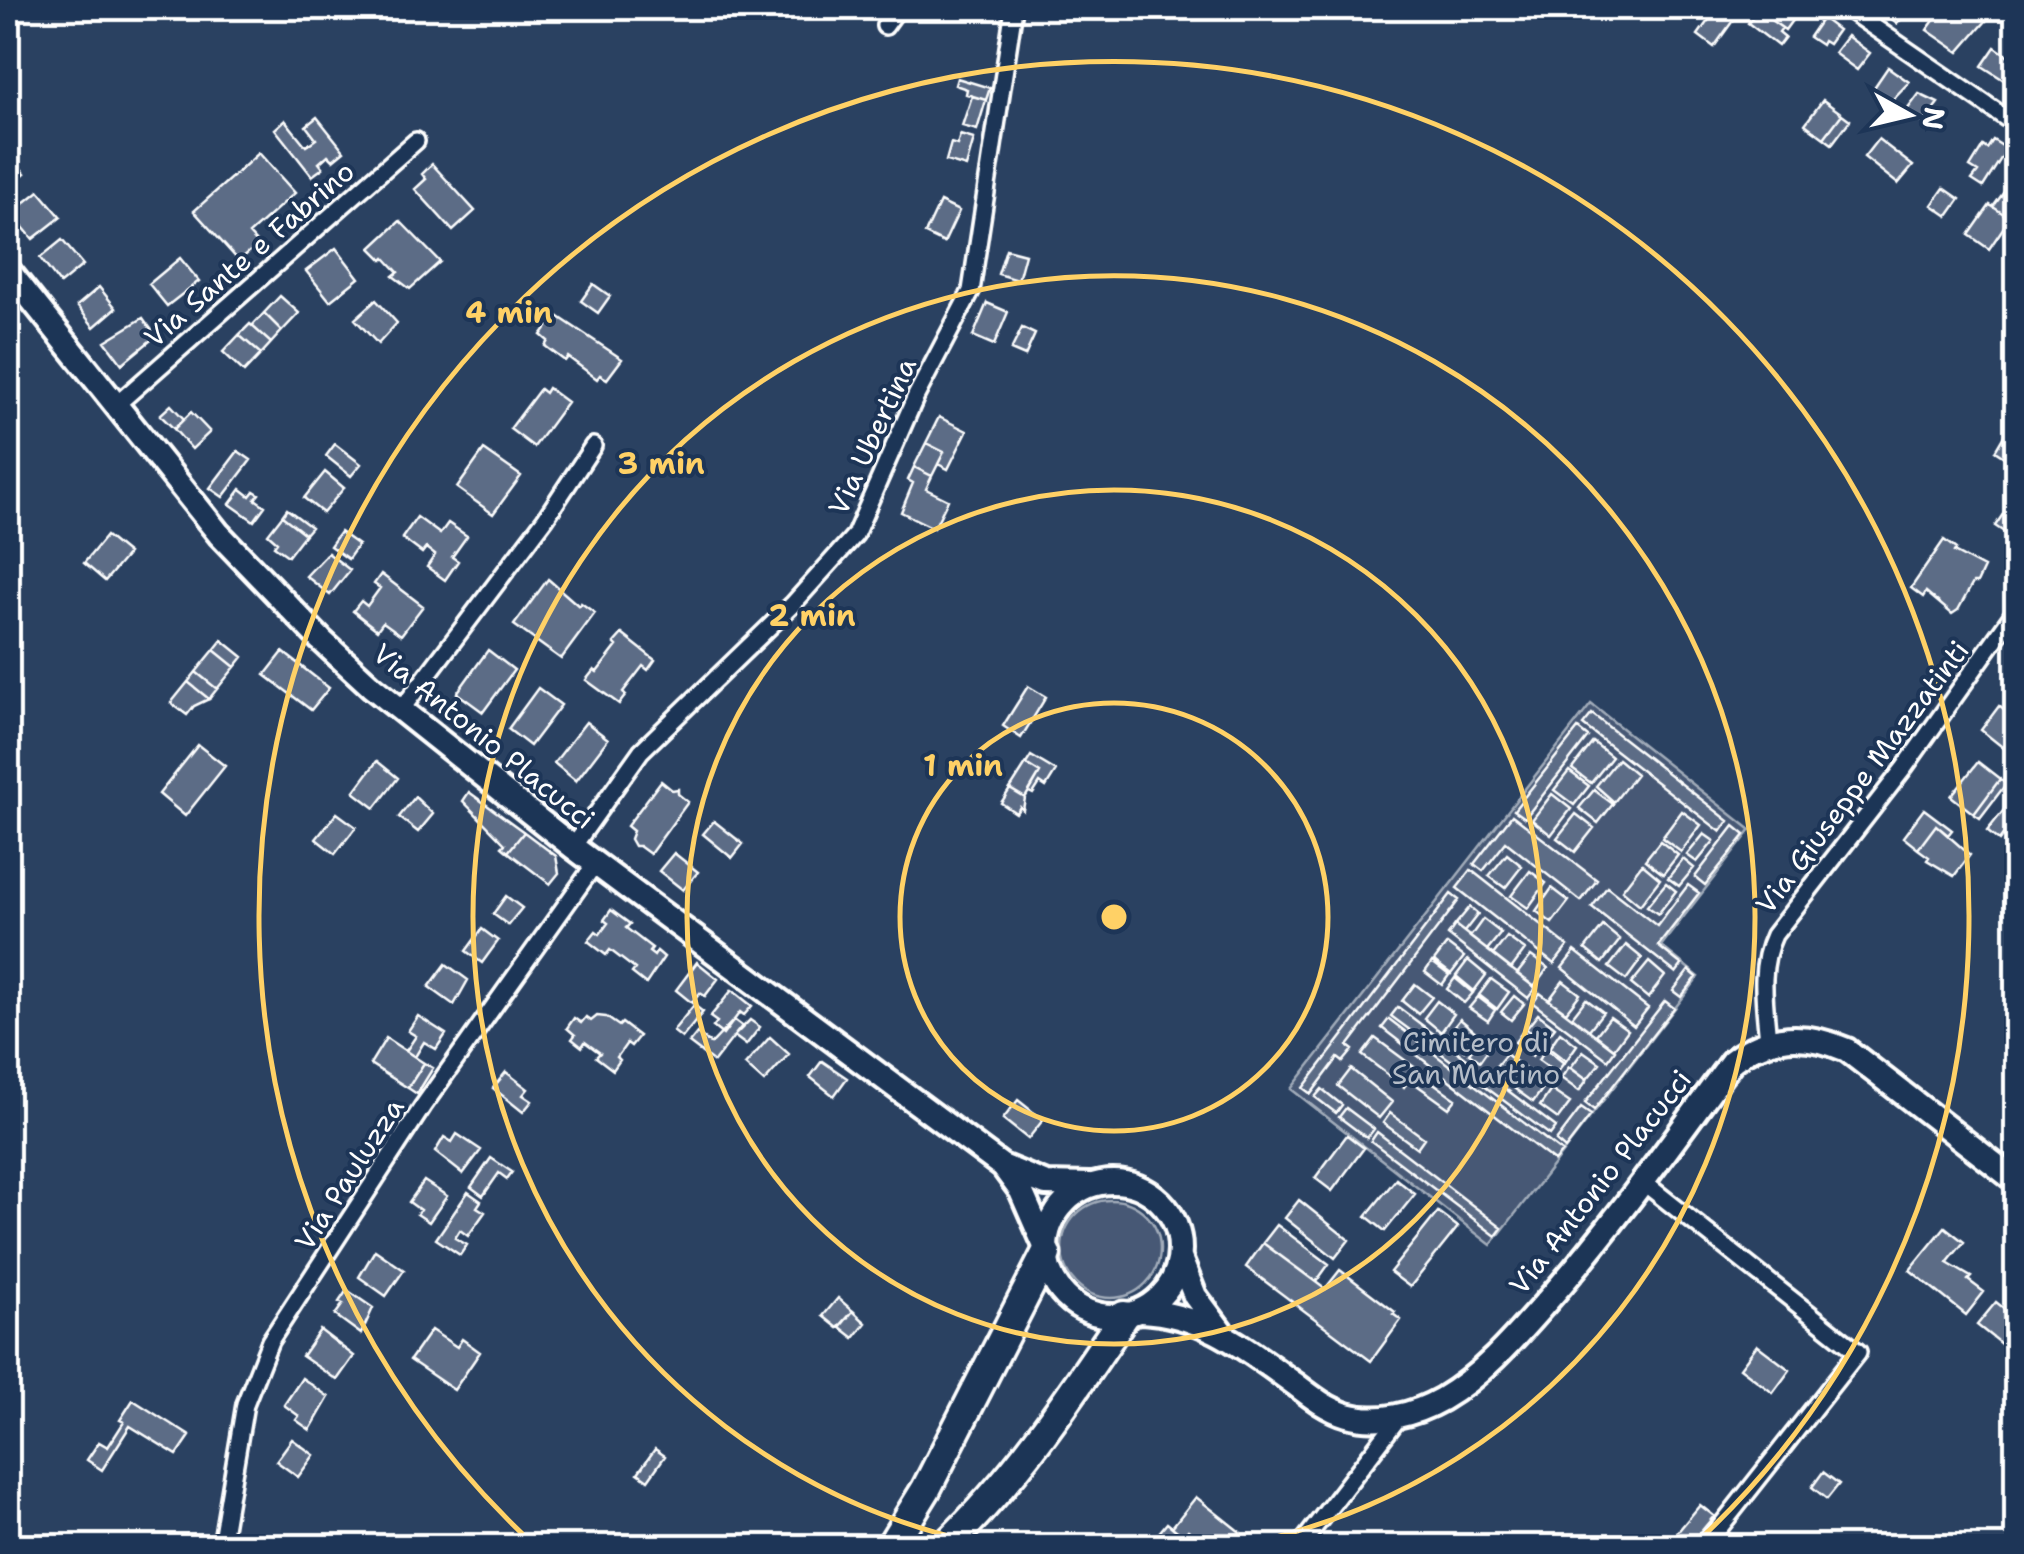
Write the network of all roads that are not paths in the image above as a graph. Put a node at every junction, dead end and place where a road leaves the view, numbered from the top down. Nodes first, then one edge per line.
1 (898, 8) edge
2 (1014, 8) edge
3 (1846, 8) edge
4 (885, 26) dead end
5 (2016, 125) edge
6 (416, 140) dead end
7 (8, 270) edge
8 (116, 405) junction
9 (593, 446) dead end
10 (2016, 610) edge
11 (401, 710) junction
12 (573, 847) junction
13 (596, 864) junction
14 (1768, 1040) junction
15 (1002, 1166) junction
16 (2016, 1181) edge
17 (1643, 1182) junction
18 (1089, 1185) junction
19 (1046, 1250) junction
20 (1180, 1258) junction
21 (1132, 1313) junction
22 (1224, 1333) junction
23 (1400, 1416) junction
24 (221, 1546) edge
25 (891, 1546) edge
26 (945, 1546) edge
27 (1300, 1546) edge
28 (1705, 1546) edge

1 - 4 street
2 - 12 street, Via Ubertina
3 - 5 street
6 - 8 street, Via Sante e Fabrino
7 - 8 main road, Via Antonio Placucci
8 - 11 main road, Via Antonio Placucci
9 - 11 street
10 - 14 street, Via Giuseppe Mazzatinti
11 - 12 main road, Via Antonio Placucci
12 - 13 main road, Via Antonio Placucci
13 - 15 main road, Via Antonio Placucci
13 - 24 street, Via Pauluzza
14 - 16 main road
14 - 17 main road, Via Antonio Placucci
15 - 18 main road, Via Antonio Placucci
15 - 19 main road, Via Antonio Placucci
17 - 23 main road, Via Antonio Placucci
17 - 28 street
18 - 19 main road
18 - 20 main road, Via Antonio Placucci
19 - 21 main road, Via Antonio Placucci
19 - 25 highway
20 - 21 main road
20 - 22 main road, Via Antonio Placucci
21 - 22 main road, Via Antonio Placucci
21 - 26 highway
22 - 23 main road, Via Antonio Placucci
23 - 27 street

